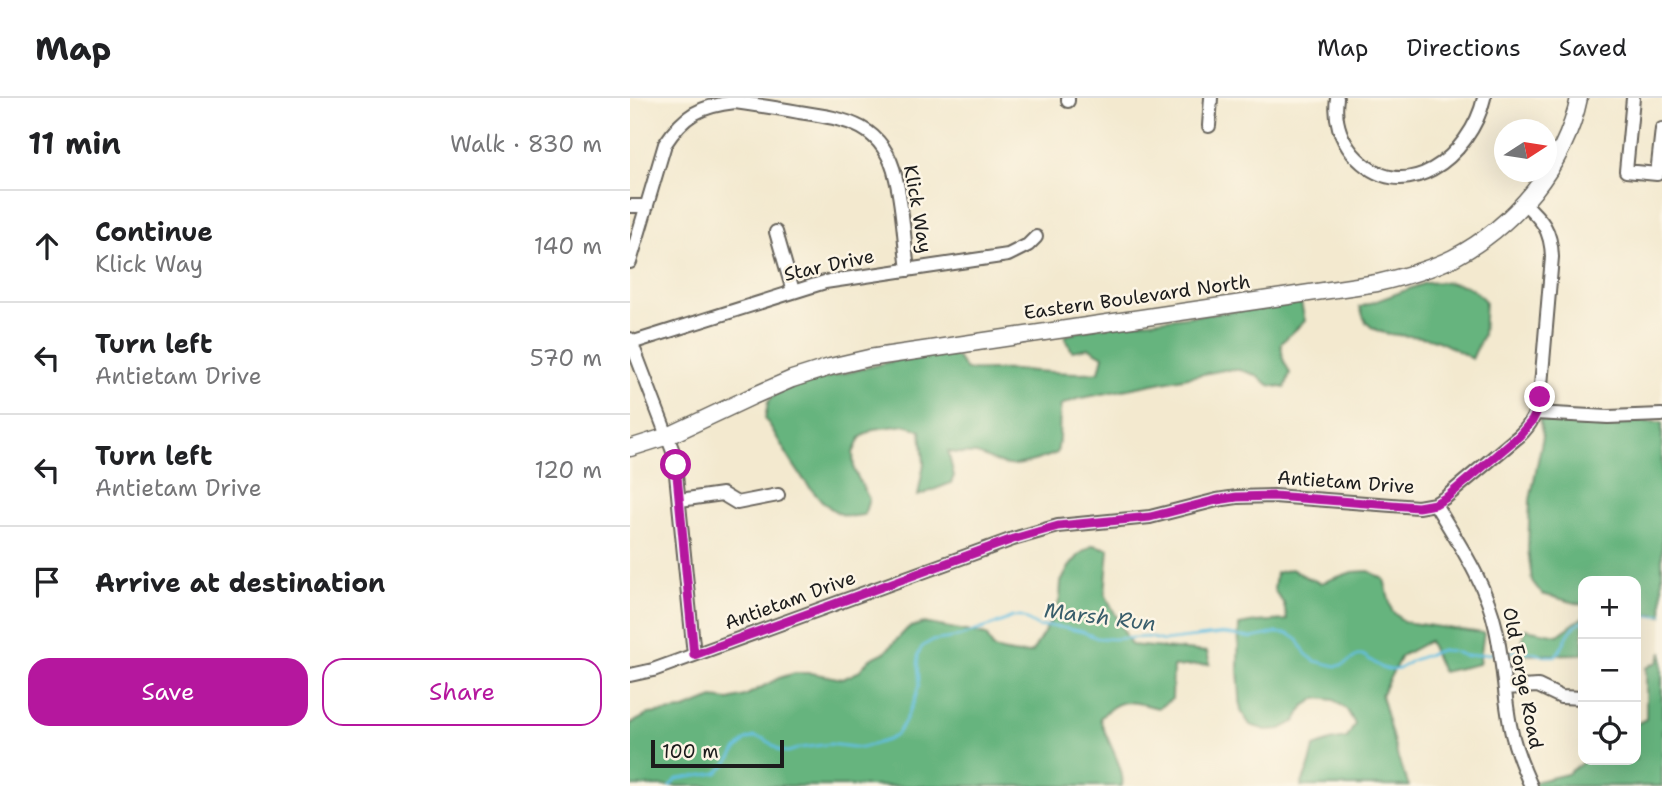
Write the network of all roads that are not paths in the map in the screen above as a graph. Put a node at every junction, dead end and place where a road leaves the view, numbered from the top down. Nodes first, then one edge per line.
1 (1211, 98) edge
2 (1337, 98) edge
3 (1485, 98) edge
4 (1579, 98) edge
5 (1633, 98) edge
6 (1209, 125) dead end
7 (1662, 128) edge
8 (1660, 174) edge
9 (1523, 202) junction
10 (630, 206) edge
11 (647, 206) junction
12 (776, 232) dead end
13 (1036, 237) dead end
14 (630, 262) edge
15 (908, 270) junction
16 (793, 291) junction
17 (631, 341) edge
18 (1536, 413) junction
19 (1662, 415) edge
20 (668, 436) junction
21 (630, 449) edge
22 (778, 495) dead end
23 (680, 500) junction
24 (1435, 504) junction
25 (694, 655) junction
26 (630, 676) edge
27 (1505, 688) junction
28 (1578, 698) edge
29 (1531, 786) edge

1 - 6 street
2 - 3 street
4 - 9 main road, Eastern Boulevard North
5 - 8 street
7 - 8 street
9 - 18 street, Antietam Drive
9 - 20 main road, Eastern Boulevard North
10 - 11 street
11 - 14 street, Klick Way
11 - 15 street, Klick Way
12 - 16 street
13 - 15 street, Star Drive
15 - 16 street, Star Drive
16 - 17 street, Star Drive
17 - 20 street
18 - 19 street
18 - 24 street, Antietam Drive
20 - 21 main road, Eastern Boulevard North
20 - 23 street
22 - 23 street
23 - 25 street
24 - 25 street, Antietam Drive
24 - 27 street, Old Forge Road
25 - 26 street, Antietam Drive
27 - 28 street
27 - 29 street, Old Forge Road

